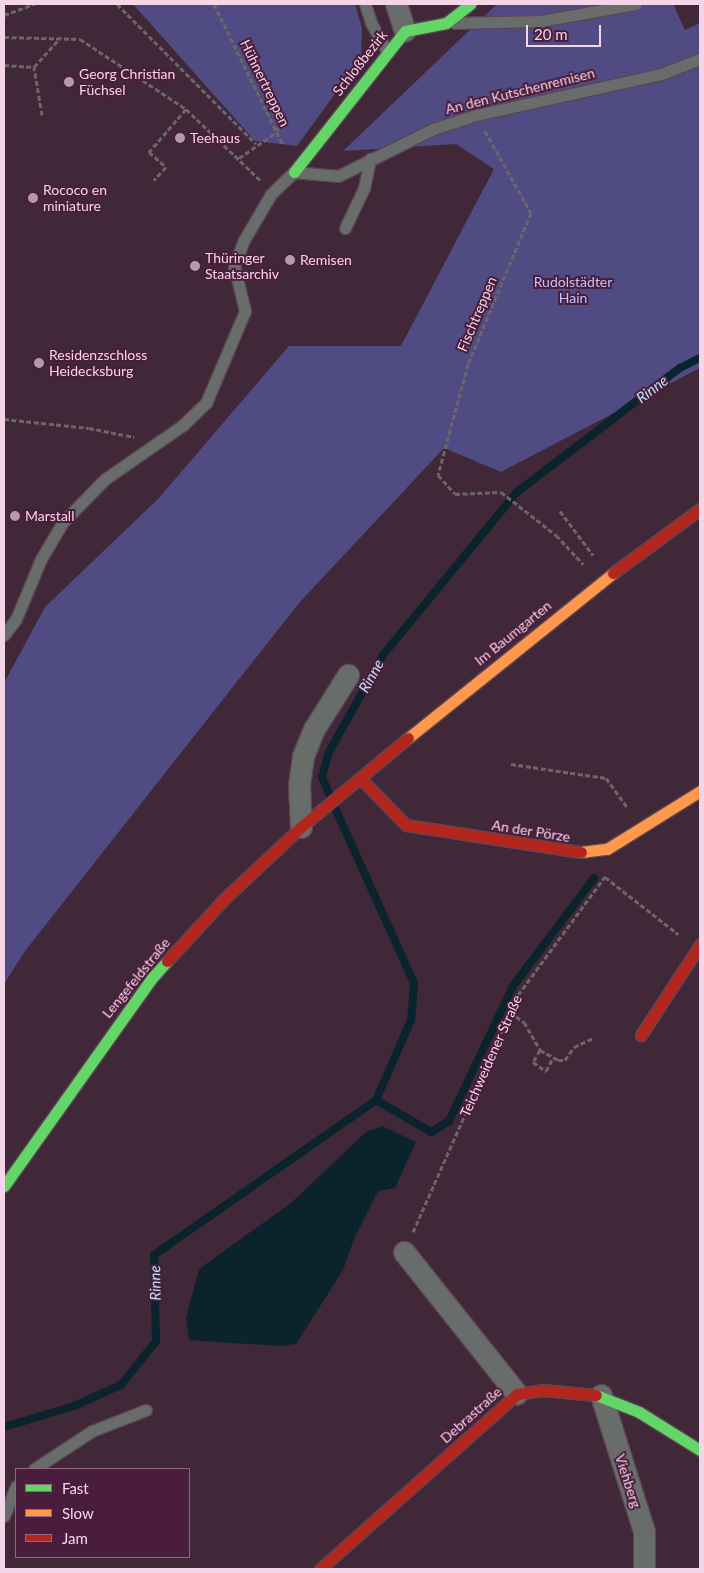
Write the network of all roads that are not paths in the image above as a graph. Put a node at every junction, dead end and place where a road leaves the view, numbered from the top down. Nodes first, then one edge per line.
1 (365, 4) edge
2 (396, 4) edge
3 (470, 4) edge
4 (636, 4) edge
5 (446, 23) junction
6 (405, 31) junction
7 (388, 52) junction
8 (700, 59) edge
9 (370, 159) junction
10 (294, 172) junction
11 (346, 228) dead end
12 (700, 509) edge
13 (4, 635) edge
14 (348, 675) dead end
15 (361, 779) junction
16 (700, 791) edge
17 (319, 813) joint
18 (301, 827) junction
19 (699, 946) edge
20 (641, 1035) dead end
21 (4, 1186) edge
22 (404, 1252) dead end
23 (516, 1394) junction
24 (601, 1395) junction
25 (146, 1410) dead end
26 (700, 1450) edge
27 (36, 1468) edge
28 (15, 1488) edge
29 (4, 1516) edge
30 (320, 1569) edge
31 (644, 1569) edge

1 - 7 lane
2 - 6 street
3 - 5 street, Schloßbezirk
4 - 5 lane
5 - 6 street, Schloßbezirk
6 - 7 street, Schloßbezirk
7 - 10 street, Schloßbezirk
8 - 9 lane, An den Kutschenremisen
9 - 10 lane, An den Kutschenremisen
9 - 11 lane
10 - 13 lane
12 - 15 street, Im Baumgarten
14 - 18 street
15 - 16 street, An der Pörze
15 - 17 street, Im Baumgarten
17 - 18 street, Lengefeldstraße
18 - 21 street, Lengefeldstraße
19 - 20 street
22 - 23 street
23 - 24 street, Debrastraße
23 - 30 street, Debrastraße
24 - 26 street, Debrastraße
24 - 31 street, Viehberg
25 - 27 lane
28 - 29 lane

